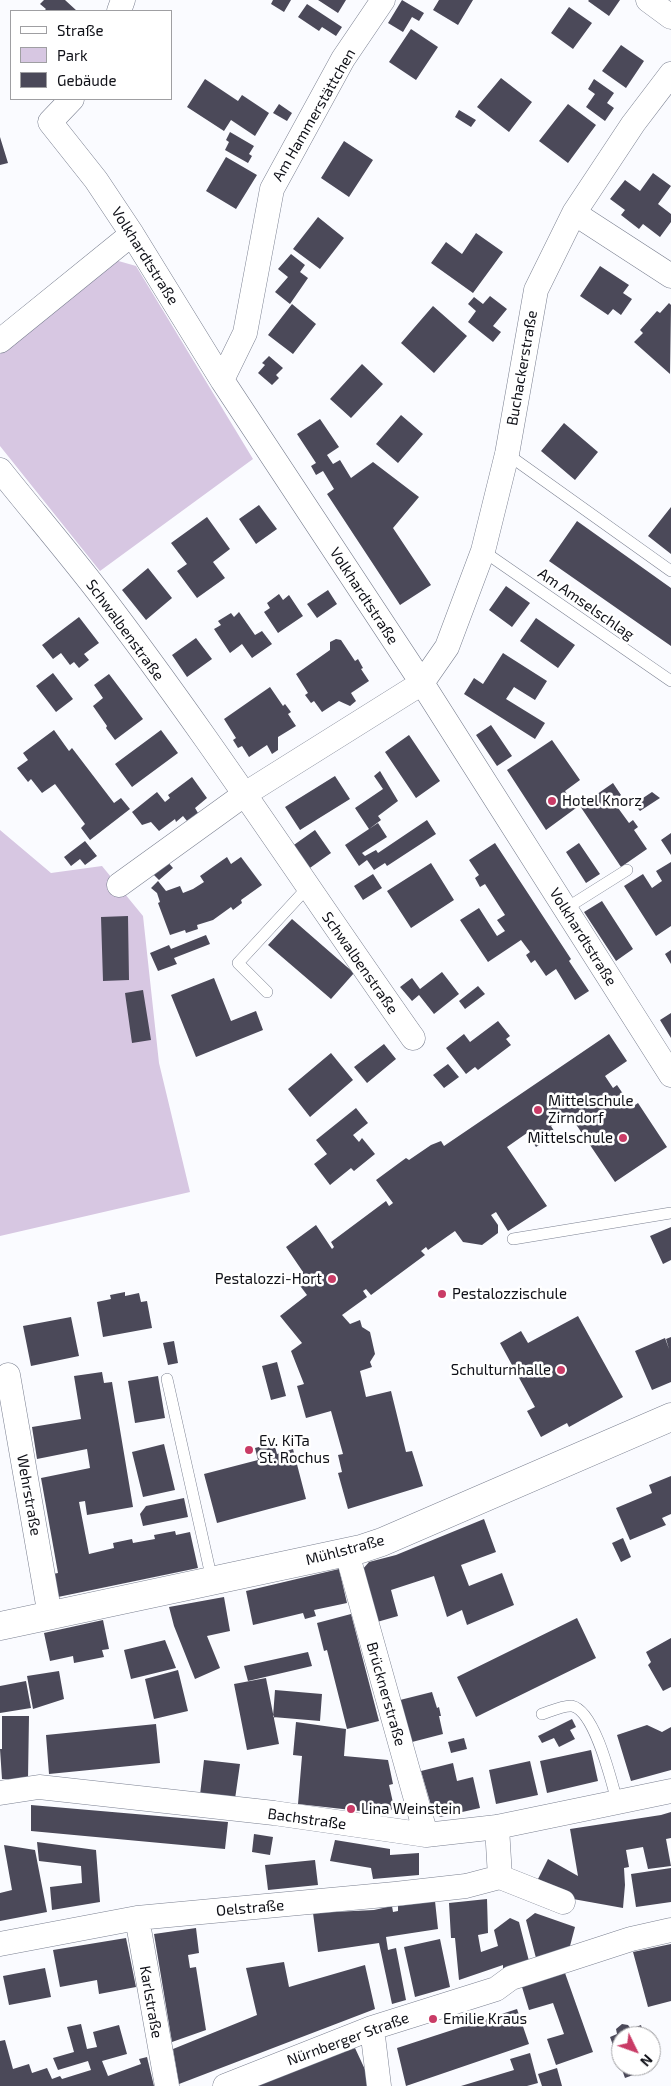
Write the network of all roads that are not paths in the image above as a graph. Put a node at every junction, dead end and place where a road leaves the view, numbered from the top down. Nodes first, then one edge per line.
1 (383, 0) edge
2 (648, 0) edge
3 (671, 17) edge
4 (671, 74) edge
5 (71, 100) edge
6 (574, 213) junction
7 (132, 234) junction
8 (671, 276) edge
9 (0, 341) edge
10 (222, 380) junction
11 (507, 454) junction
12 (0, 470) edge
13 (483, 551) junction
14 (671, 571) edge
15 (671, 681) edge
16 (422, 684) junction
17 (245, 794) junction
18 (627, 870) dead end
19 (119, 885) dead end
20 (308, 887) junction
21 (565, 909) junction
22 (267, 992) dead end
23 (413, 1038) dead end
24 (671, 1075) edge
25 (671, 1213) edge
26 (513, 1239) dead end
27 (8, 1375) dead end
28 (167, 1379) dead end
29 (671, 1417) edge
30 (347, 1553) junction
31 (212, 1580) junction
32 (50, 1616) junction
33 (0, 1626) edge
34 (542, 1714) dead end
35 (671, 1791) edge
36 (0, 1793) edge
37 (617, 1801) junction
38 (497, 1827) junction
39 (426, 1835) junction
40 (500, 1877) junction
41 (563, 1902) dead end
42 (137, 1918) junction
43 (671, 1930) edge
44 (0, 1944) edge
45 (372, 2028) junction
46 (167, 2086) edge
47 (224, 2086) edge
48 (379, 2086) edge

1 - 10 street, Am Hammerstättchen
2 - 3 street
4 - 6 street, Buchackerstraße
5 - 7 street, Volkhardtstraße
6 - 8 street
6 - 11 street, Buchackerstraße
7 - 9 street
7 - 10 street, Volkhardtstraße
10 - 16 street, Volkhardtstraße
11 - 13 street, Buchackerstraße
11 - 14 lane
12 - 17 street, Schwalbenstraße
13 - 15 lane, Am Amselschlag
13 - 16 street, Buchackerstraße
16 - 17 street
16 - 21 street, Volkhardtstraße
17 - 19 street
17 - 20 street, Schwalbenstraße
18 - 21 lane
20 - 22 lane
20 - 23 street, Schwalbenstraße
21 - 24 street, Volkhardtstraße
25 - 26 lane
27 - 32 street, Wehrstraße
28 - 31 lane
29 - 30 street, Mühlstraße
30 - 31 street, Mühlstraße
30 - 39 street, Brücknerstraße
31 - 32 street, Mühlstraße
32 - 33 street, Mühlstraße
34 - 37 lane
35 - 37 street, Bachstraße
36 - 39 street, Bachstraße
37 - 38 street, Bachstraße
38 - 39 street, Bachstraße
38 - 40 street
40 - 41 street
40 - 42 street, Oelstraße
42 - 44 street, Oelstraße
42 - 46 street, Karlstraße
43 - 45 street, Nürnberger Straße
45 - 47 street, Nürnberger Straße
45 - 48 street

